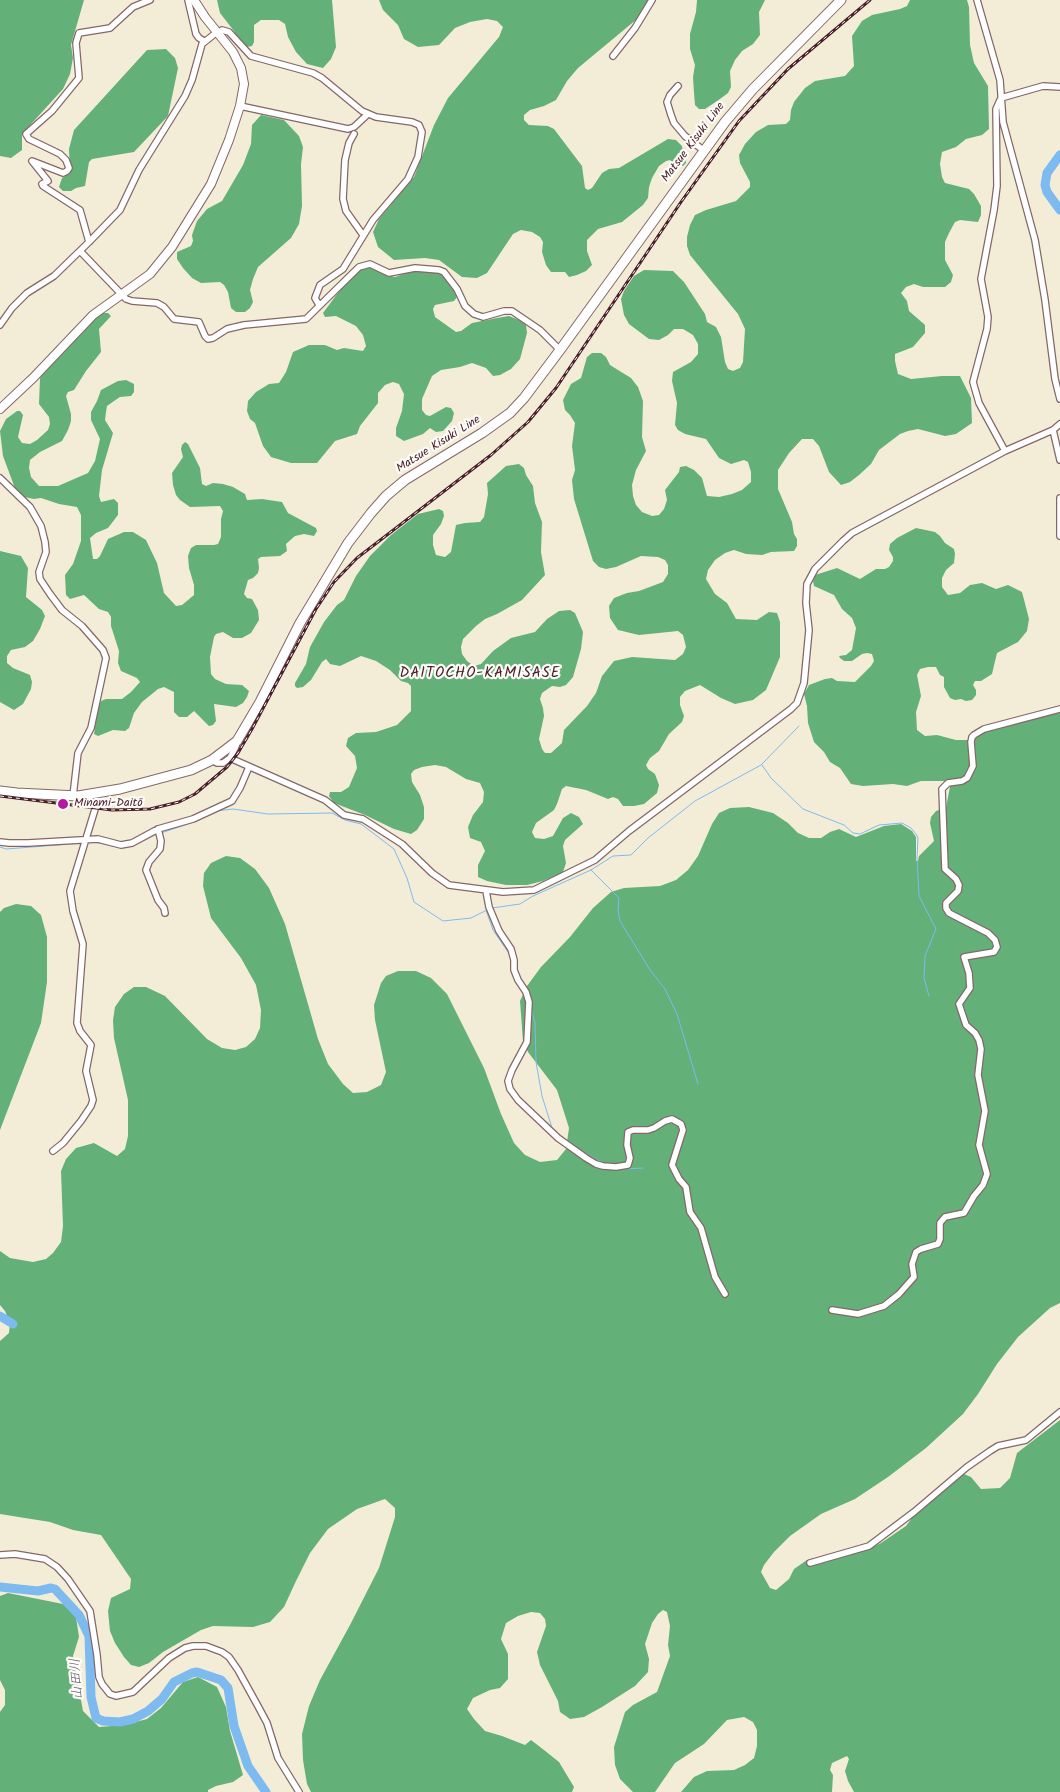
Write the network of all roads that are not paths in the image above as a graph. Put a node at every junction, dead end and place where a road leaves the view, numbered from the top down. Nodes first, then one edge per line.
1 (150, 0) edge
2 (188, 0) edge
3 (194, 0) edge
4 (652, 0) edge
5 (841, 0) edge
6 (977, 0) edge
7 (217, 33) junction
8 (204, 41) junction
9 (613, 56) dead end
10 (678, 86) dead end
11 (1060, 87) edge
12 (1001, 98) junction
13 (240, 106) junction
14 (368, 114) junction
15 (354, 134) dead end
16 (703, 150) junction
17 (363, 235) junction
18 (89, 242) junction
19 (80, 252) junction
20 (122, 294) junction
21 (320, 305) junction
22 (0, 326) edge
23 (560, 350) junction
24 (1060, 399) edge
25 (0, 409) edge
26 (1060, 424) edge
27 (1053, 430) junction
28 (1005, 451) junction
29 (1060, 460) edge
30 (0, 478) edge
31 (1060, 498) edge
32 (1060, 536) edge
33 (1060, 709) edge
34 (236, 741) junction
35 (230, 758) junction
36 (212, 760) junction
37 (249, 767) junction
38 (0, 791) edge
39 (75, 796) junction
40 (159, 832) junction
41 (0, 842) edge
42 (85, 842) junction
43 (486, 891) junction
44 (165, 913) dead end
45 (53, 1151) dead end
46 (725, 1294) dead end
47 (832, 1310) dead end
48 (1060, 1412) edge
49 (0, 1555) edge
50 (810, 1563) dead end
51 (300, 1792) edge

1 - 18 street
2 - 8 street
3 - 7 street
4 - 9 street
5 - 16 main road, Matsue Kisuki Line
6 - 12 street
7 - 8 street
7 - 13 street
7 - 14 street
8 - 18 street
10 - 16 street
11 - 12 street
12 - 24 street
12 - 28 street
13 - 14 street
13 - 20 street
14 - 17 street
15 - 17 street
16 - 23 main road, Matsue Kisuki Line
17 - 21 street
18 - 19 street
19 - 20 street
19 - 22 street
20 - 21 street
20 - 25 street
21 - 23 street
23 - 34 main road, Matsue Kisuki Line
26 - 27 street
27 - 28 street
27 - 29 street
28 - 43 street
30 - 39 street
31 - 32 street
33 - 47 street
34 - 35 street
34 - 36 main road, Matsue Kisuki Line
35 - 36 street
35 - 37 street
36 - 39 main road, Matsue Kisuki Line
37 - 40 street
37 - 43 street
38 - 39 main road, Matsue Kisuki Line
39 - 42 street
40 - 42 street
40 - 44 street
41 - 42 street
42 - 45 street
43 - 46 street
48 - 50 street
49 - 51 street

